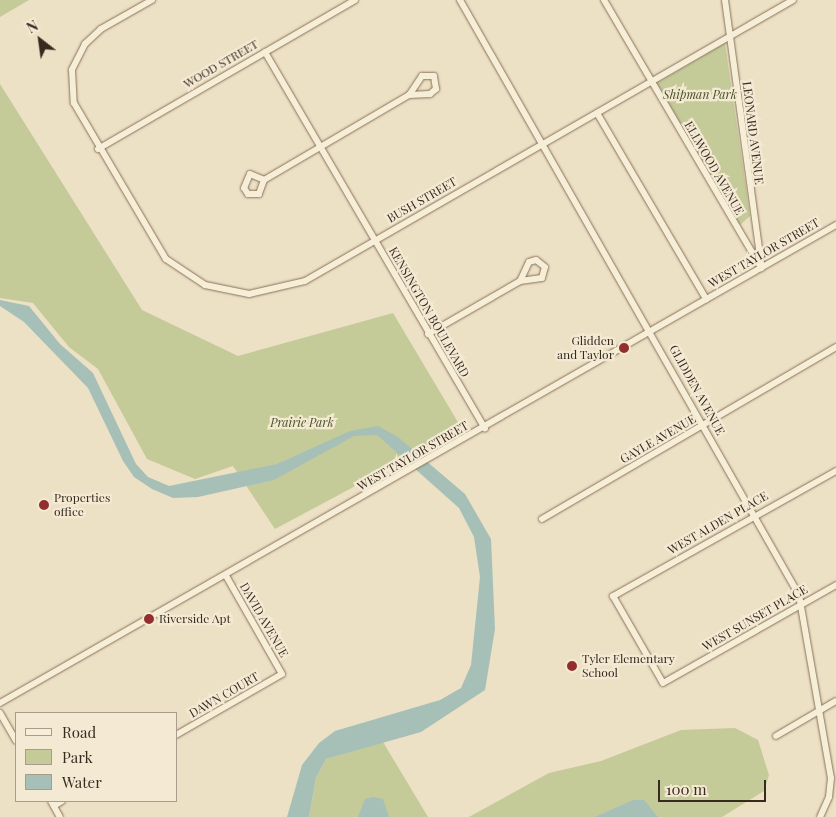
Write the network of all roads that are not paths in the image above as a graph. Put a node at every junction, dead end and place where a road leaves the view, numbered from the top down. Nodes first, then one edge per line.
1 (152, 0) edge
2 (355, 0) edge
3 (460, 0) edge
4 (604, 0) edge
5 (725, 0) edge
6 (792, 0) edge
7 (347, 2) edge
8 (730, 35) junction
9 (265, 52) junction
10 (651, 82) junction
11 (409, 95) dead end
12 (597, 113) junction
13 (543, 144) junction
14 (319, 148) junction
15 (98, 149) junction
16 (264, 180) dead end
17 (836, 225) edge
18 (374, 240) junction
19 (761, 268) junction
20 (520, 281) dead end
21 (706, 299) junction
22 (651, 330) junction
23 (428, 334) junction
24 (836, 347) edge
25 (704, 425) junction
26 (484, 428) junction
27 (836, 471) edge
28 (756, 514) junction
29 (542, 519) dead end
30 (226, 576) junction
31 (836, 585) edge
32 (613, 596) joint
33 (803, 604) junction
34 (282, 674) joint
35 (836, 701) edge
36 (0, 704) edge
37 (822, 709) junction
38 (0, 713) edge
39 (178, 734) edge
40 (776, 736) dead end
41 (15, 739) edge
42 (52, 803) edge
43 (60, 817) edge
44 (820, 817) edge

1 - 15 street, BUSH STREET
2 - 7 street, WOOD STREET
3 - 13 street, GLIDDEN AVENUE
4 - 10 street, ELLWOOD AVENUE
5 - 8 street, LEONARD AVENUE
6 - 8 street, BUSH STREET
7 - 9 street, WOOD STREET
8 - 10 street, BUSH STREET
8 - 19 street, LEONARD AVENUE
9 - 14 street, KENSINGTON BOULEVARD
9 - 15 street, WOOD STREET
10 - 12 street, BUSH STREET
10 - 19 street, ELLWOOD AVENUE
11 - 14 street
12 - 13 street, BUSH STREET
12 - 21 street
13 - 18 street, BUSH STREET
13 - 22 street, GLIDDEN AVENUE
14 - 16 street
14 - 18 street, KENSINGTON BOULEVARD
15 - 18 street, BUSH STREET
17 - 19 street, WEST TAYLOR STREET
18 - 23 street, KENSINGTON BOULEVARD
19 - 21 street, WEST TAYLOR STREET
20 - 23 street
21 - 22 street, WEST TAYLOR STREET
22 - 25 street, GLIDDEN AVENUE
22 - 26 street, WEST TAYLOR STREET
23 - 26 street, KENSINGTON BOULEVARD
24 - 25 street, GAYLE AVENUE
25 - 28 street, GLIDDEN AVENUE
25 - 29 street, GAYLE AVENUE
26 - 30 street, WEST TAYLOR STREET
27 - 28 street, WEST ALDEN PLACE
28 - 32 street, WEST ALDEN PLACE
28 - 33 street, GLIDDEN AVENUE
30 - 34 street, DAVID AVENUE
30 - 36 street, WEST TAYLOR STREET
31 - 33 street, WEST SUNSET PLACE
32 - 33 street, WEST SUNSET PLACE
33 - 37 street, GLIDDEN AVENUE
34 - 39 street, DAWN COURT
35 - 37 street
37 - 40 street
37 - 44 street, GLIDDEN AVENUE
38 - 41 street
42 - 43 street

